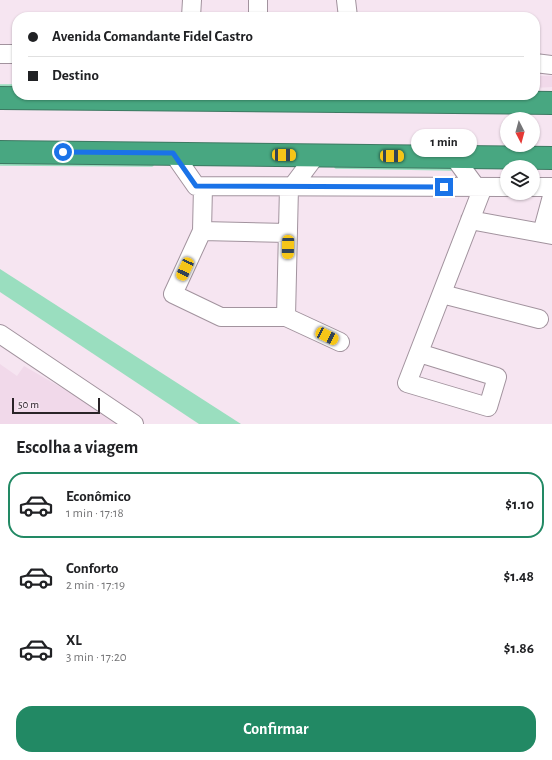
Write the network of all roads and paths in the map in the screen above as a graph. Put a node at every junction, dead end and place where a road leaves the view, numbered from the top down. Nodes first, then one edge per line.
1 (192, 0) edge
2 (258, 0) edge
3 (346, 0) edge
4 (191, 12) edge
5 (258, 12) edge
6 (347, 12) edge
7 (0, 54) edge
8 (12, 54) edge
9 (540, 64) edge
10 (552, 65) edge
11 (0, 98) edge
12 (12, 98) edge
13 (220, 100) edge
14 (549, 103) edge
15 (0, 152) edge
16 (173, 153) junction
17 (316, 155) junction
18 (454, 157) junction
19 (552, 158) edge
20 (203, 187) junction
21 (291, 187) junction
22 (472, 187) junction
23 (500, 187) edge
24 (540, 187) edge
25 (552, 187) edge
26 (552, 196) edge
27 (470, 220) junction
28 (202, 231) junction
29 (288, 232) junction
30 (547, 234) edge
31 (442, 294) junction
32 (286, 317) junction
33 (539, 319) dead end
34 (0, 334) edge
35 (340, 342) dead end
36 (419, 353) junction
37 (126, 422) edge

1 - 4 street
2 - 5 street
3 - 6 street
7 - 8 street
9 - 10 street
11 - 12 highway
13 - 14 highway
15 - 16 highway
16 - 17 highway
16 - 20 street
17 - 18 highway
17 - 21 street
18 - 19 highway
18 - 22 street
20 - 21 street
20 - 28 street
21 - 22 street
21 - 29 street
22 - 23 street
22 - 27 street
24 - 25 street
26 - 30 street
27 - 30 street
27 - 31 street
28 - 29 street
28 - 32 street
29 - 32 street
31 - 33 street
31 - 36 street
32 - 35 street
34 - 37 street
36 - 36 street

